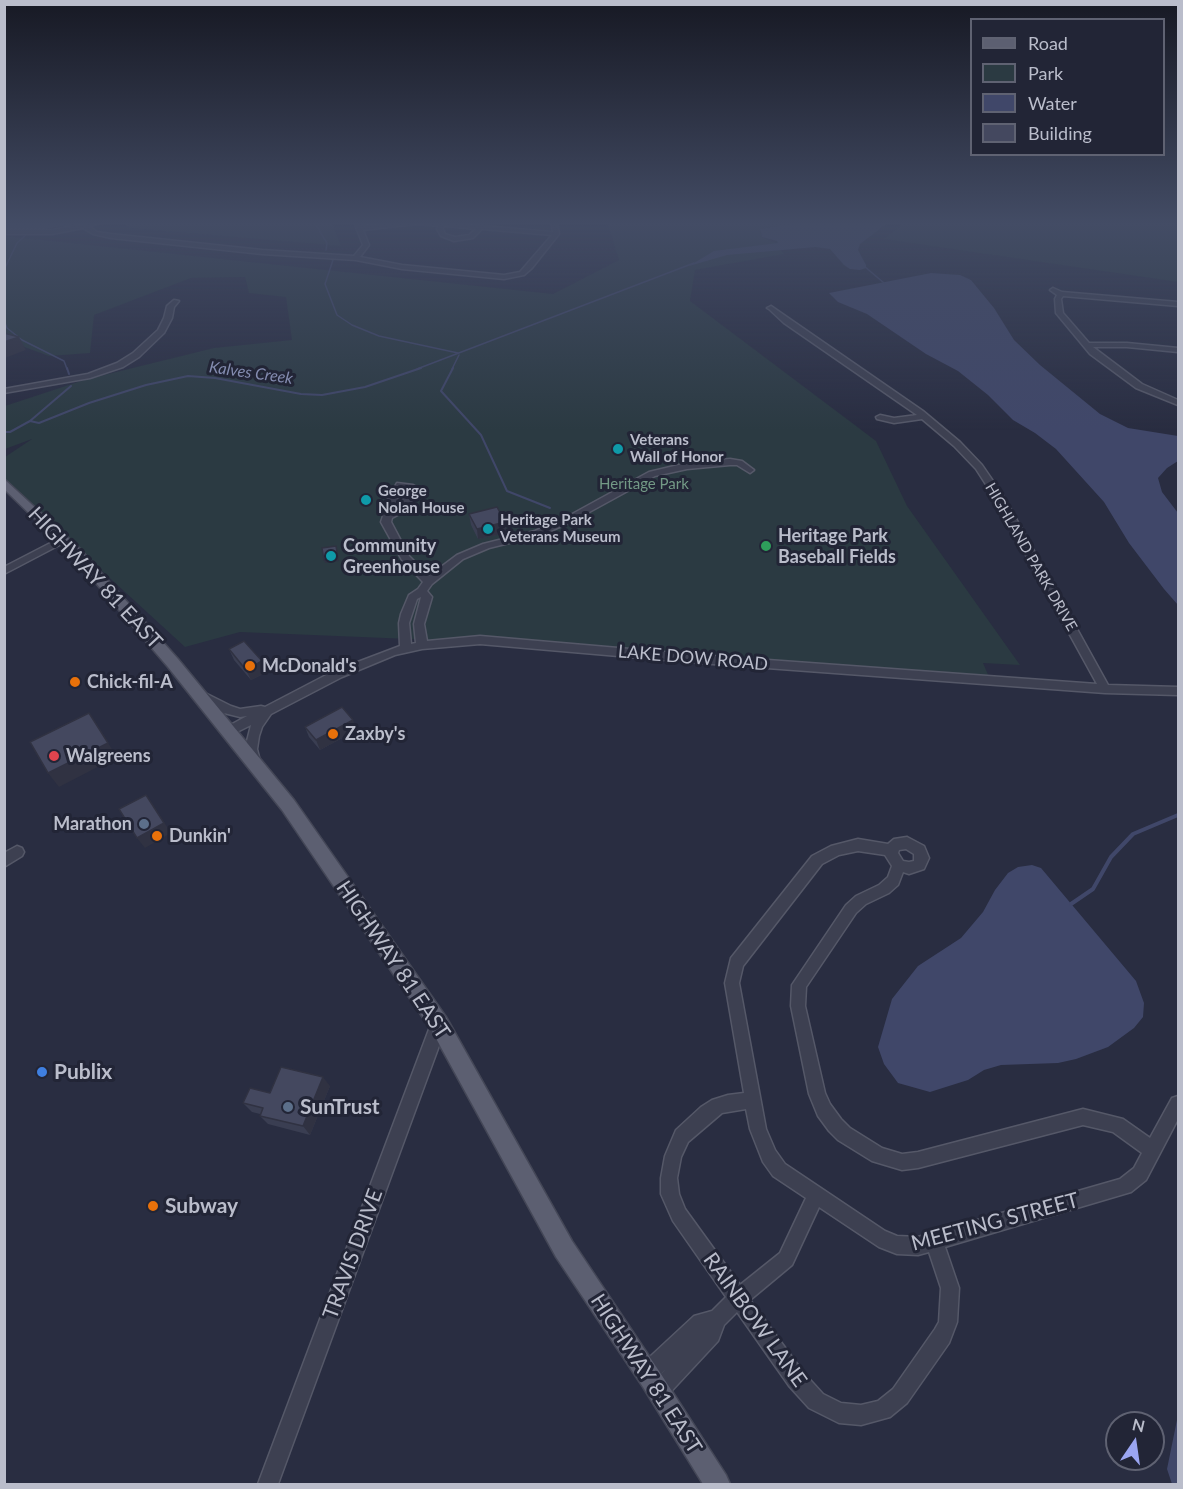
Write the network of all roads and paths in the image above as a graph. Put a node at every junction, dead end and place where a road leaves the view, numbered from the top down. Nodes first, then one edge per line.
1 (1056, 291) edge
2 (1061, 294) junction
3 (176, 301) dead end
4 (1179, 304) edge
5 (771, 308) dead end
6 (1088, 345) junction
7 (1179, 350) edge
8 (4, 391) edge
9 (1179, 401) edge
10 (922, 416) junction
11 (880, 417) dead end
12 (750, 470) dead end
13 (4, 482) edge
14 (388, 516) junction
15 (64, 539) junction
16 (4, 572) edge
17 (425, 586) junction
18 (420, 627) junction
19 (404, 628) junction
20 (423, 645) junction
21 (406, 648) junction
22 (1105, 689) junction
23 (1179, 691) edge
24 (196, 693) junction
25 (273, 707) junction
26 (227, 732) junction
27 (255, 765) junction
28 (891, 850) junction
29 (17, 852) dead end
30 (4, 861) edge
31 (899, 865) junction
32 (439, 1024) junction
33 (753, 1100) junction
34 (1179, 1104) edge
35 (1153, 1149) junction
36 (816, 1195) junction
37 (934, 1242) junction
38 (738, 1298) junction
39 (653, 1382) junction
40 (268, 1485) edge
41 (717, 1485) edge

1 - 2 street
2 - 4 street
2 - 6 street
3 - 8 street
5 - 10 street, HIGHLAND PARK DRIVE
6 - 7 street
6 - 9 street
10 - 11 street
10 - 22 street, HIGHLAND PARK DRIVE
12 - 17 street
13 - 15 main road, HIGHWAY 81 EAST
14 - 14 street
14 - 17 street
15 - 16 street
15 - 24 main road, HIGHWAY 81 EAST
17 - 18 street
17 - 19 street
18 - 19 street
18 - 20 street
19 - 21 street
20 - 21 street, LAKE DOW ROAD
20 - 22 street, LAKE DOW ROAD
21 - 25 street, LAKE DOW ROAD
22 - 23 street, LAKE DOW ROAD
24 - 25 street
24 - 26 main road, HIGHWAY 81 EAST
25 - 26 street, LAKE DOW ROAD
25 - 27 street
26 - 27 main road, HIGHWAY 81 EAST
27 - 32 main road, HIGHWAY 81 EAST
28 - 31 street
28 - 31 street
28 - 33 street, MEETING STREET
29 - 30 street
31 - 35 street
32 - 39 main road, HIGHWAY 81 EAST
32 - 40 street, TRAVIS DRIVE
33 - 36 street, MEETING STREET
33 - 38 street, RAINBOW LANE
34 - 35 street, MEETING STREET
35 - 37 street, MEETING STREET
36 - 37 street, MEETING STREET
36 - 38 street
37 - 38 street, RAINBOW LANE
38 - 39 street
39 - 41 main road, HIGHWAY 81 EAST

